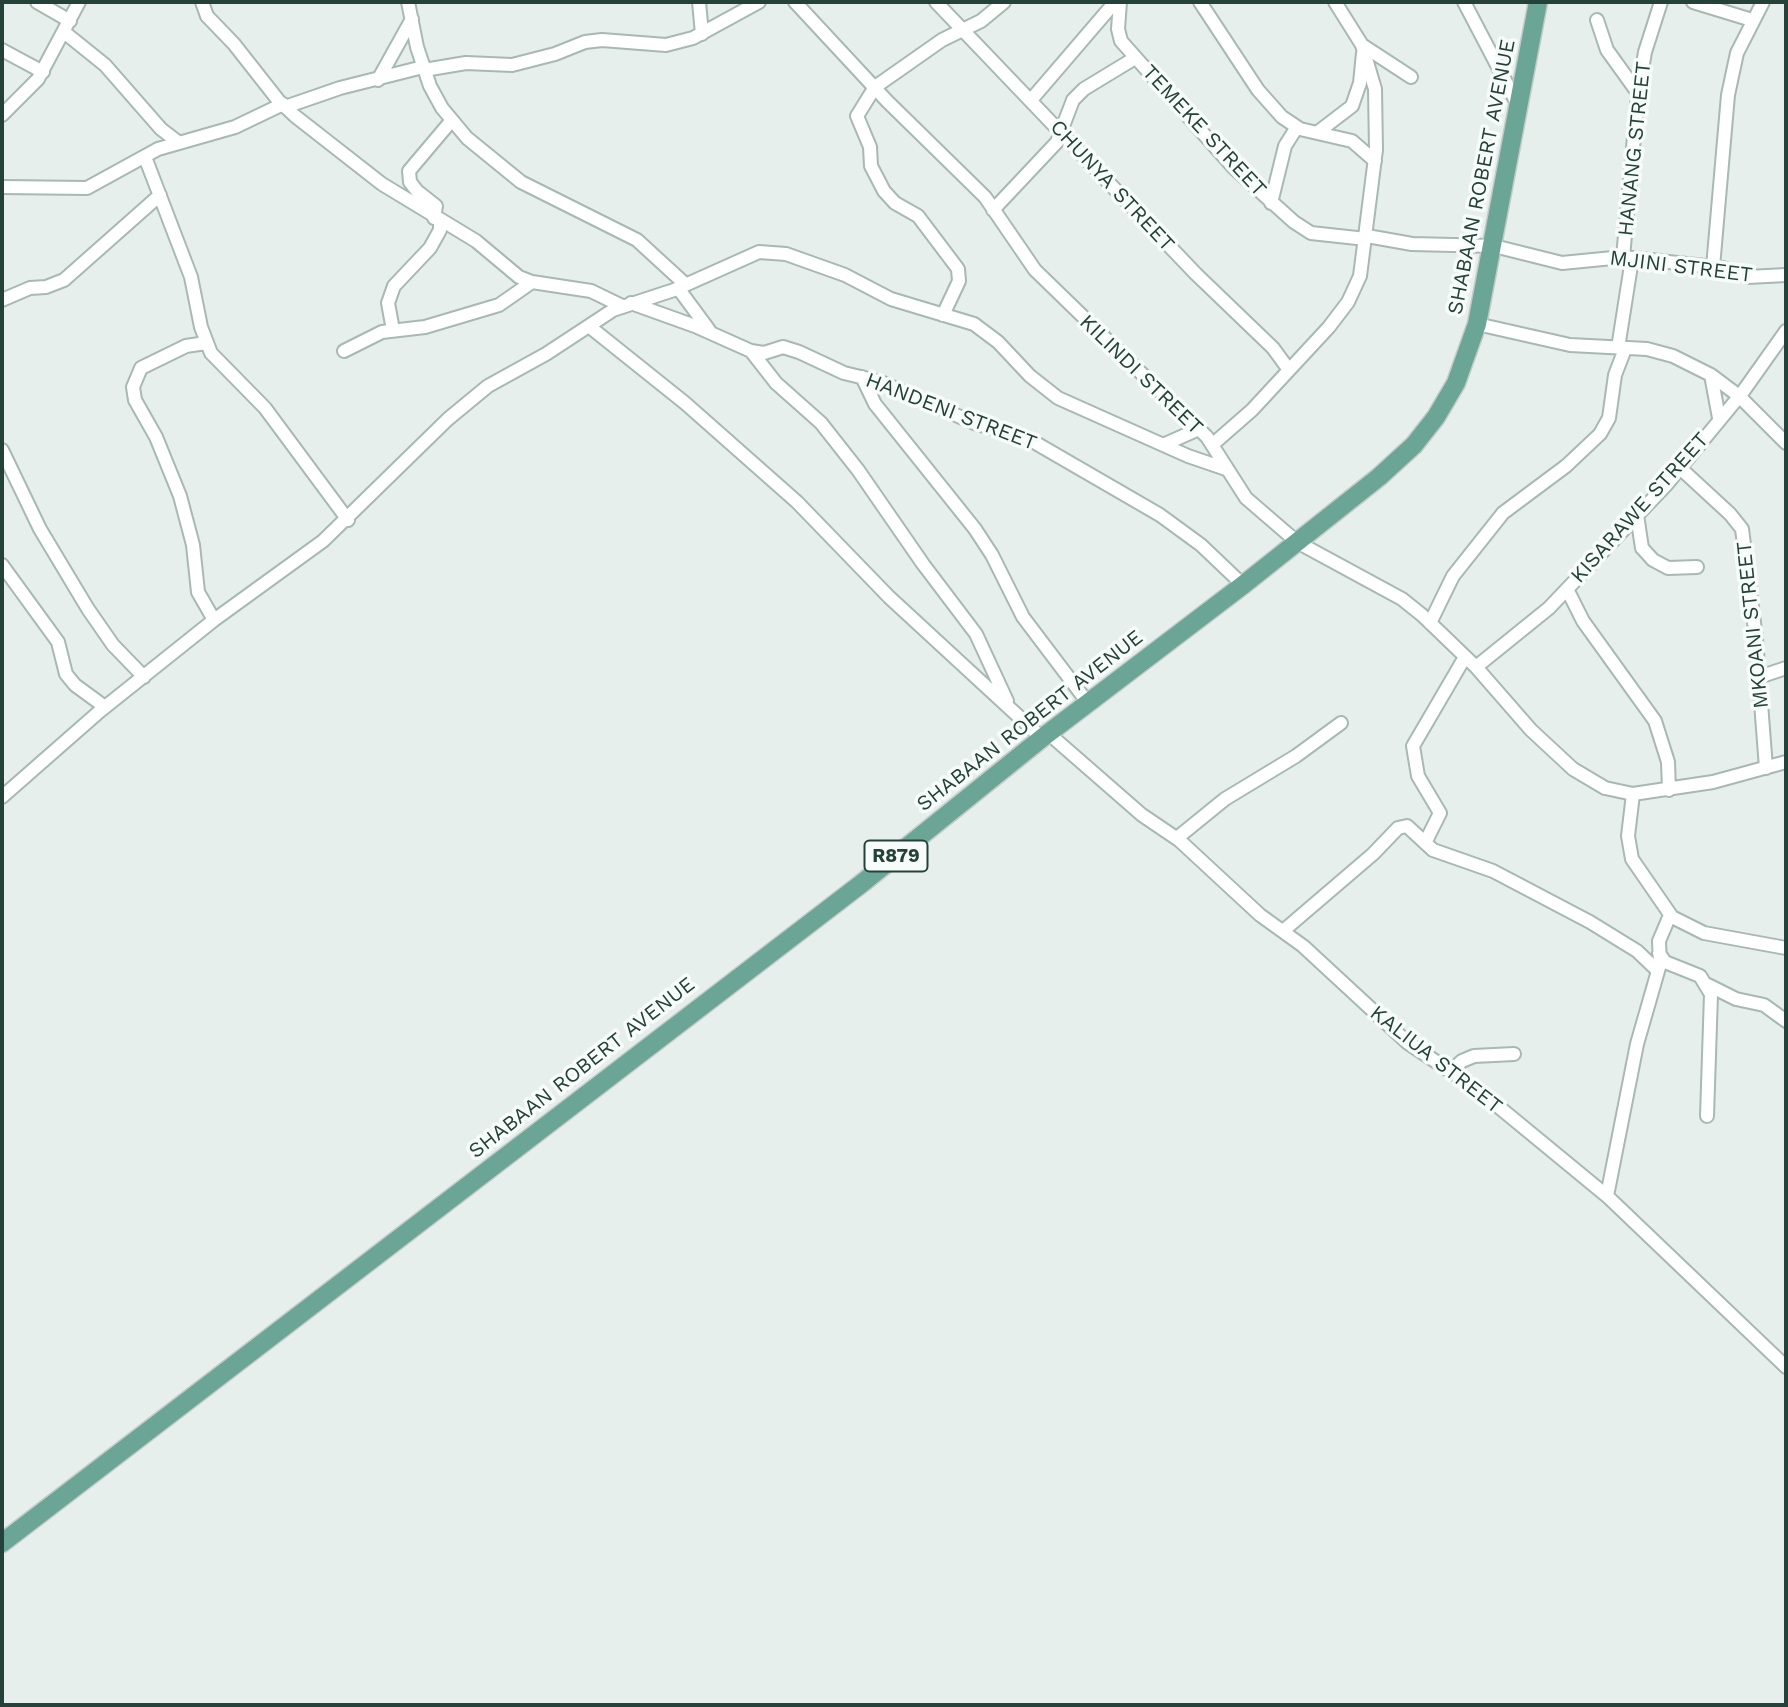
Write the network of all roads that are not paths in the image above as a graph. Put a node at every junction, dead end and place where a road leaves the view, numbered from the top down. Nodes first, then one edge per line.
1 (37, 2) edge
2 (79, 2) edge
3 (202, 2) edge
4 (408, 2) edge
5 (699, 2) edge
6 (759, 2) edge
7 (795, 2) edge
8 (936, 2) edge
9 (1004, 2) edge
10 (1115, 2) edge
11 (1120, 2) edge
12 (1200, 2) edge
13 (1335, 2) edge
14 (1464, 2) edge
15 (1538, 2) edge
16 (1661, 2) edge
17 (1693, 2) edge
18 (1763, 2) edge
19 (1726, 14) junction
20 (412, 19) junction
21 (1597, 20) dead end
22 (1752, 20) junction
23 (67, 26) junction
24 (963, 29) junction
25 (702, 34) junction
26 (1743, 38) junction
27 (1363, 48) junction
28 (2, 50) edge
29 (1135, 58) junction
30 (424, 68) junction
31 (43, 72) junction
32 (1411, 77) dead end
33 (378, 80) junction
34 (875, 87) junction
35 (1639, 93) junction
36 (1031, 100) junction
37 (284, 106) junction
38 (1519, 107) junction
39 (2, 115) edge
40 (452, 120) junction
41 (1297, 127) junction
42 (1061, 130) junction
43 (1318, 132) junction
44 (178, 142) junction
45 (1077, 147) junction
46 (1051, 149) junction
47 (145, 157) junction
48 (1375, 161) junction
49 (2, 187) edge
50 (160, 195) junction
51 (1271, 202) junction
52 (993, 210) junction
53 (437, 219) junction
54 (1367, 238) junction
55 (1494, 246) junction
56 (1627, 258) junction
57 (1713, 267) junction
58 (1786, 275) edge
59 (532, 282) junction
60 (682, 286) junction
61 (2, 300) edge
62 (627, 305) junction
63 (943, 315) junction
64 (1477, 324) junction
65 (590, 327) junction
66 (393, 330) junction
67 (1786, 331) edge
68 (712, 333) junction
69 (206, 343) junction
70 (1621, 349) junction
71 (344, 351) dead end
72 (751, 351) junction
73 (1289, 370) junction
74 (1710, 375) junction
75 (862, 377) junction
76 (1739, 396) junction
77 (1719, 418) junction
78 (1199, 429) junction
79 (1786, 443) edge
80 (1165, 444) junction
81 (1212, 445) junction
82 (2, 450) edge
83 (1679, 467) junction
84 (1226, 469) junction
85 (1637, 515) junction
86 (348, 520) junction
87 (1297, 542) junction
88 (2, 565) edge
89 (1697, 567) dead end
90 (1243, 585) junction
91 (1567, 589) junction
92 (214, 620) junction
93 (1430, 623) junction
94 (1465, 657) junction
95 (1476, 667) junction
96 (1786, 668) edge
97 (144, 677) junction
98 (1759, 677) junction
99 (1088, 703) junction
100 (1008, 705) junction
101 (106, 707) junction
102 (1341, 723) dead end
103 (1045, 736) junction
104 (1776, 765) edge
105 (1669, 790) junction
106 (1633, 794) junction
107 (2, 797) edge
108 (1177, 838) junction
109 (1426, 841) junction
110 (1670, 915) junction
111 (1283, 931) junction
112 (1786, 948) edge
113 (1659, 952) junction
114 (1658, 971) junction
115 (1709, 985) junction
116 (1786, 1021) edge
117 (1514, 1054) dead end
118 (1450, 1072) junction
119 (1707, 1116) dead end
120 (1607, 1196) junction
121 (1786, 1367) edge
122 (2, 1543) edge

1 - 23 street
2 - 23 street
3 - 37 street
4 - 20 street
5 - 25 street
6 - 25 street
7 - 34 street, KILINDI STREET
8 - 24 street, CHUNYA STREET
9 - 24 street
10 - 36 street
11 - 29 street, TEMEKE STREET
12 - 41 street
13 - 27 street
14 - 38 street
15 - 38 main road, SHABAAN ROBERT AVENUE / R879
16 - 35 street, HANANG STREET
17 - 19 street
18 - 22 street
19 - 22 street
19 - 26 street
20 - 30 street
20 - 33 street
21 - 35 street
22 - 26 street
23 - 31 street
23 - 44 street
24 - 34 street
24 - 36 street, CHUNYA STREET
25 - 30 street
26 - 57 street
27 - 32 street
27 - 43 street
27 - 48 street
28 - 31 street
29 - 42 street
29 - 51 street, TEMEKE STREET
30 - 33 street
30 - 40 street
31 - 39 street
33 - 37 street
34 - 52 street, KILINDI STREET
34 - 63 street
35 - 56 street, HANANG STREET
36 - 42 street, CHUNYA STREET
37 - 44 street
37 - 53 street
38 - 55 main road, SHABAAN ROBERT AVENUE / R879
40 - 53 street
40 - 60 street
41 - 43 street
41 - 51 street
42 - 45 street, CHUNYA STREET
42 - 46 street
43 - 48 street
44 - 47 street
45 - 46 street
45 - 73 street, CHUNYA STREET
46 - 52 street
47 - 49 street
47 - 50 street
48 - 54 street
50 - 61 street
50 - 69 street
51 - 54 street, TEMEKE STREET
52 - 78 street, KILINDI STREET
53 - 59 street
53 - 66 street
54 - 55 street, TEMEKE STREET
54 - 73 street
55 - 56 street, MJINI STREET
55 - 64 main road, SHABAAN ROBERT AVENUE / R879
56 - 57 street, MJINI STREET
56 - 70 street, HANANG STREET
57 - 58 street, MJINI STREET
59 - 62 street
59 - 66 street
60 - 62 street
60 - 63 street
60 - 68 street
62 - 65 street
62 - 68 street
63 - 80 street
64 - 70 street
64 - 87 main road, SHABAAN ROBERT AVENUE / R879
65 - 86 street
65 - 100 street, KALIUA STREET
66 - 71 street
67 - 76 street, KISARAWE STREET
68 - 72 street
69 - 86 street
69 - 92 street
70 - 74 street
70 - 93 street, HANANG STREET
72 - 75 street, HANDENI STREET
72 - 100 street
73 - 81 street
74 - 76 street
74 - 77 street
75 - 90 street, HANDENI STREET
75 - 99 street
76 - 77 street, KISARAWE STREET
76 - 79 street
77 - 83 street, KISARAWE STREET
78 - 80 street
78 - 81 street, KILINDI STREET
80 - 84 street
81 - 84 street, KILINDI STREET
82 - 97 street
83 - 85 street, KISARAWE STREET
83 - 98 street, MKOANI STREET
84 - 87 street, KILINDI STREET
85 - 89 street
85 - 91 street, KISARAWE STREET
86 - 92 street
87 - 90 main road, SHABAAN ROBERT AVENUE / R879
87 - 93 street, KILINDI STREET
88 - 101 street
90 - 99 main road, SHABAAN ROBERT AVENUE / R879
91 - 95 street, KISARAWE STREET
91 - 105 street
92 - 97 street
93 - 94 street, KILINDI STREET
94 - 95 street, KILINDI STREET
94 - 109 street
95 - 106 street, KILINDI STREET
96 - 98 street
97 - 101 street
98 - 104 street, MKOANI STREET
99 - 103 main road, SHABAAN ROBERT AVENUE / R879
100 - 103 street, KALIUA STREET
101 - 107 street
102 - 108 street
103 - 108 street, KALIUA STREET
103 - 122 main road, SHABAAN ROBERT AVENUE / R879
104 - 105 street, KILINDI STREET
105 - 106 street, KILINDI STREET
106 - 110 street
108 - 111 street, KALIUA STREET
109 - 111 street
109 - 114 street
110 - 112 street
110 - 113 street
111 - 118 street, KALIUA STREET
113 - 114 street
113 - 115 street
114 - 120 street
115 - 116 street
115 - 119 street
117 - 118 street
118 - 120 street, KALIUA STREET
120 - 121 street, KALIUA STREET

